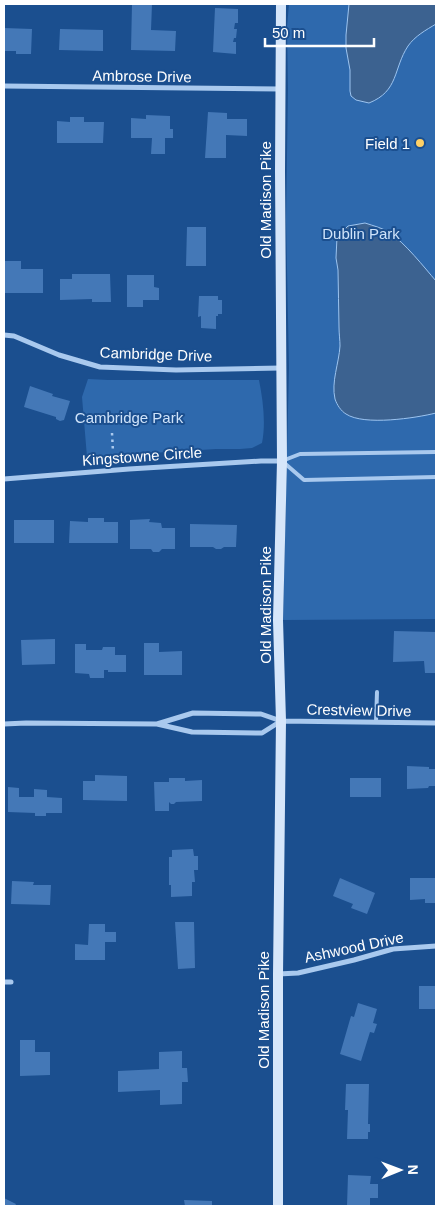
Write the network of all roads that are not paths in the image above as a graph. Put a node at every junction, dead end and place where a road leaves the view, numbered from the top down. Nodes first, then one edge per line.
1 (281, 4) edge
2 (4, 86) edge
3 (280, 89) junction
4 (4, 335) edge
5 (282, 368) junction
6 (436, 452) edge
7 (282, 461) junction
8 (436, 477) edge
9 (4, 479) edge
10 (377, 692) dead end
11 (281, 721) junction
12 (376, 722) junction
13 (436, 723) edge
14 (4, 724) edge
15 (156, 724) junction
16 (436, 946) edge
17 (278, 974) junction
18 (4, 982) edge
19 (11, 982) dead end
20 (278, 1206) edge

1 - 3 main road, Old Madison Pike
2 - 3 street, Ambrose Drive
3 - 5 main road, Old Madison Pike
4 - 5 street, Cambridge Drive
5 - 7 main road, Old Madison Pike
6 - 7 lane
7 - 8 lane
7 - 9 street, Kingstowne Circle
7 - 11 main road, Old Madison Pike
10 - 12 lane
11 - 12 street, Crestview Drive
11 - 15 street, Crestview Drive
11 - 15 street, Crestview Drive
11 - 17 main road, Old Madison Pike
12 - 13 street, Crestview Drive
14 - 15 street, Crestview Drive
16 - 17 street, Ashwood Drive
17 - 20 main road, Old Madison Pike
18 - 19 street

